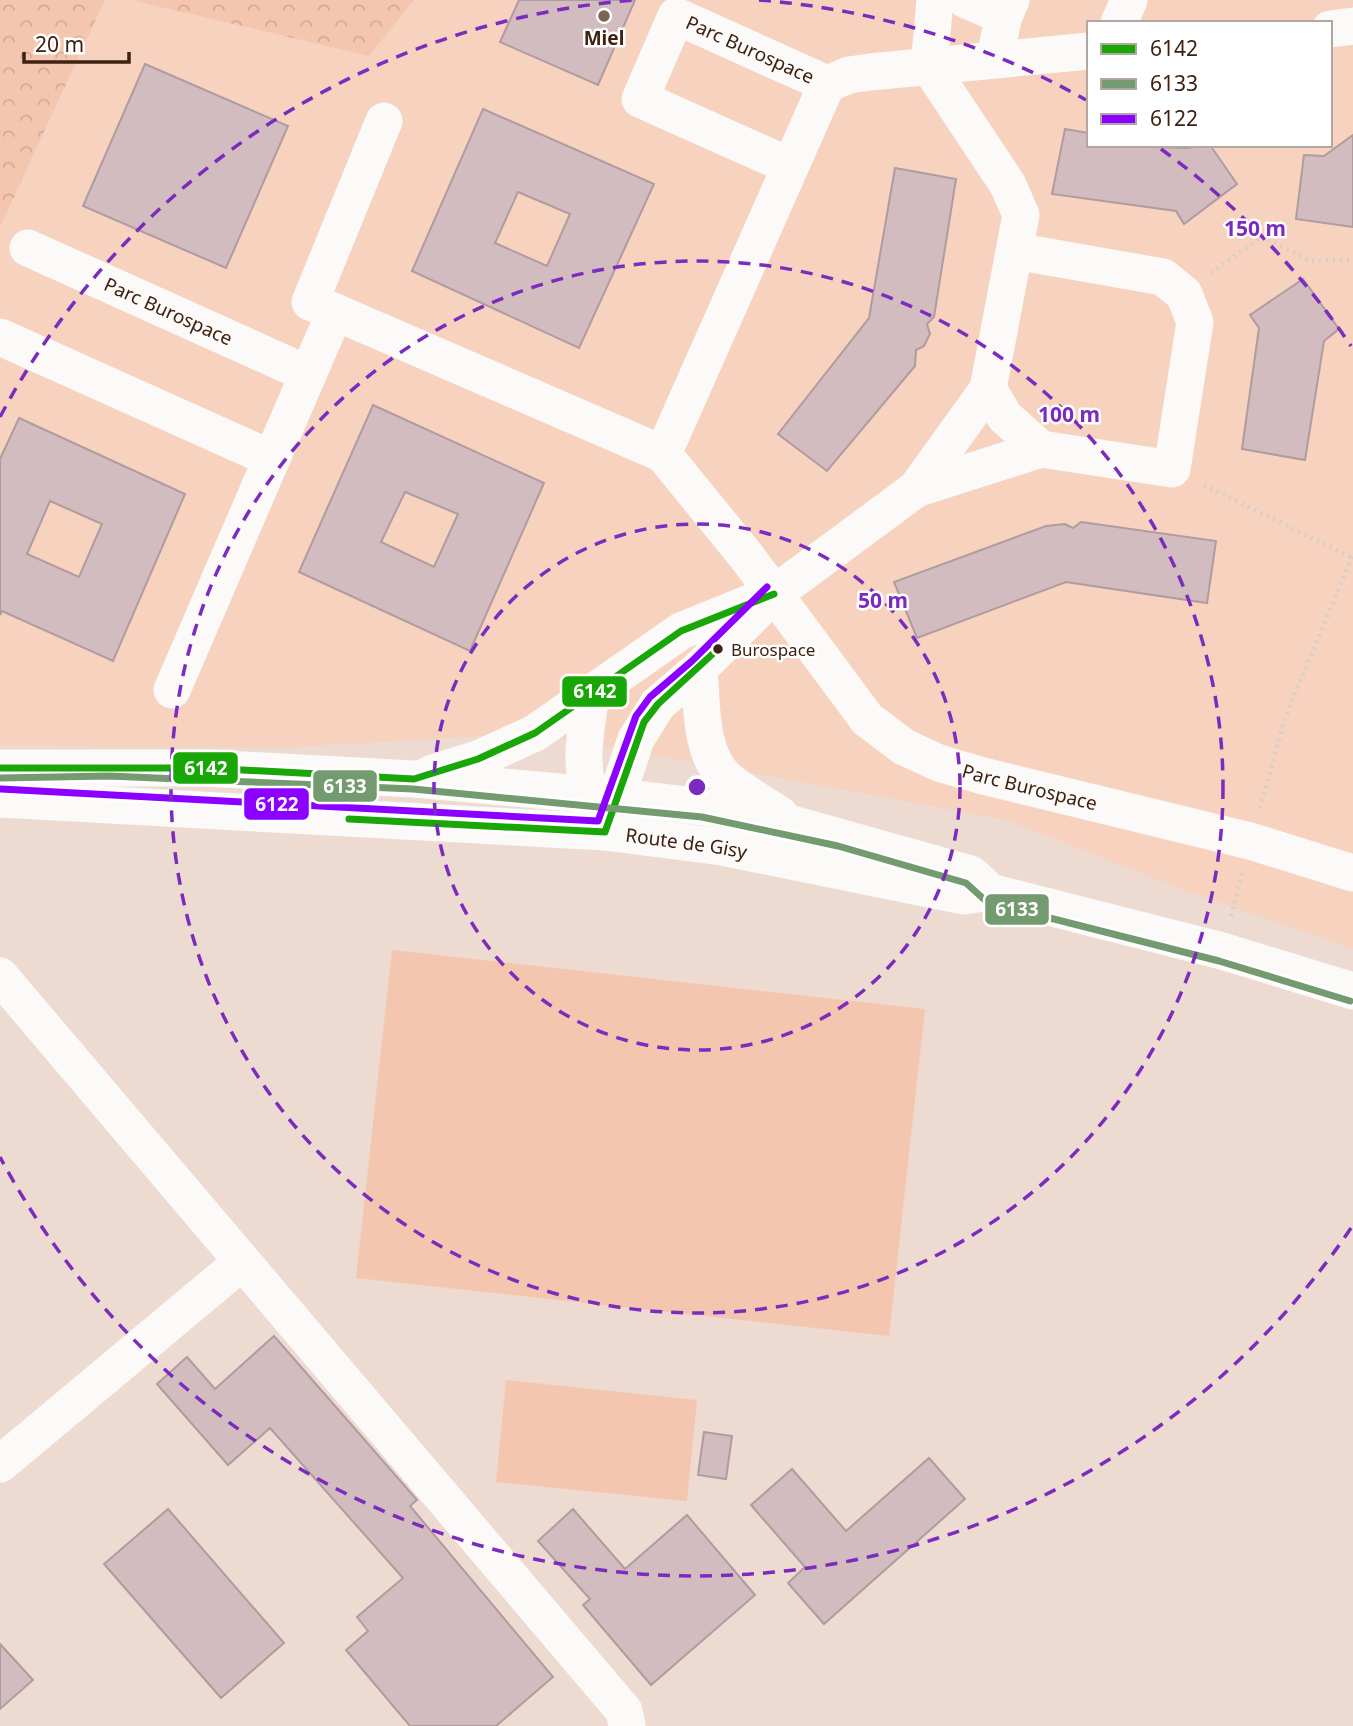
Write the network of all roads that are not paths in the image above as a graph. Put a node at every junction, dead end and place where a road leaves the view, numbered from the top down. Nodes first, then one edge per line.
1 (935, 0) edge
2 (966, 0) edge
3 (1129, 0) edge
4 (1008, 8) edge
5 (1120, 21) edge
6 (1353, 26) edge
7 (1332, 29) edge
8 (1087, 51) edge
9 (994, 60) junction
10 (929, 66) junction
11 (827, 84) junction
12 (384, 121) dead end
13 (790, 166) junction
14 (28, 247) dead end
15 (1015, 251) junction
16 (335, 312) junction
17 (0, 337) edge
18 (309, 374) junction
19 (988, 389) junction
20 (1041, 449) junction
21 (663, 454) junction
22 (272, 459) junction
23 (916, 489) junction
24 (774, 594) junction
25 (699, 668) junction
26 (172, 690) dead end
27 (591, 695) junction
28 (0, 768) edge
29 (414, 779) junction
30 (602, 796) junction
31 (0, 799) edge
32 (796, 825) junction
33 (605, 832) junction
34 (1353, 873) edge
35 (990, 892) junction
36 (0, 976) edge
37 (1353, 991) edge
38 (242, 1262) junction
39 (0, 1464) edge
40 (627, 1726) edge

1 - 10 street
2 - 4 street
3 - 5 street
4 - 9 street
6 - 7 street
8 - 9 street, Parc Burospace
9 - 10 street, Parc Burospace
10 - 11 street, Parc Burospace
10 - 15 street
11 - 13 street, Parc Burospace
11 - 13 street, Parc Burospace
12 - 16 street, Parc Burospace
13 - 21 street, Parc Burospace
14 - 18 street, Parc Burospace
15 - 19 street
15 - 20 street
16 - 18 street
16 - 21 street, Parc Burospace
17 - 22 street
18 - 22 street
19 - 20 street
19 - 23 street
20 - 23 street
21 - 24 street, Parc Burospace
22 - 26 street
23 - 24 street
24 - 25 street
24 - 27 street
24 - 34 street, Parc Burospace
25 - 30 street
25 - 32 street
27 - 29 street
27 - 30 street
28 - 29 street, Route de Gisy
29 - 30 street, Route de Gisy
30 - 32 street, Route de Gisy
30 - 33 street
31 - 33 street, Route de Gisy
32 - 35 street, Route de Gisy
33 - 35 street, Route de Gisy
35 - 37 street, Route de Gisy
36 - 38 street
38 - 39 street
38 - 40 street

